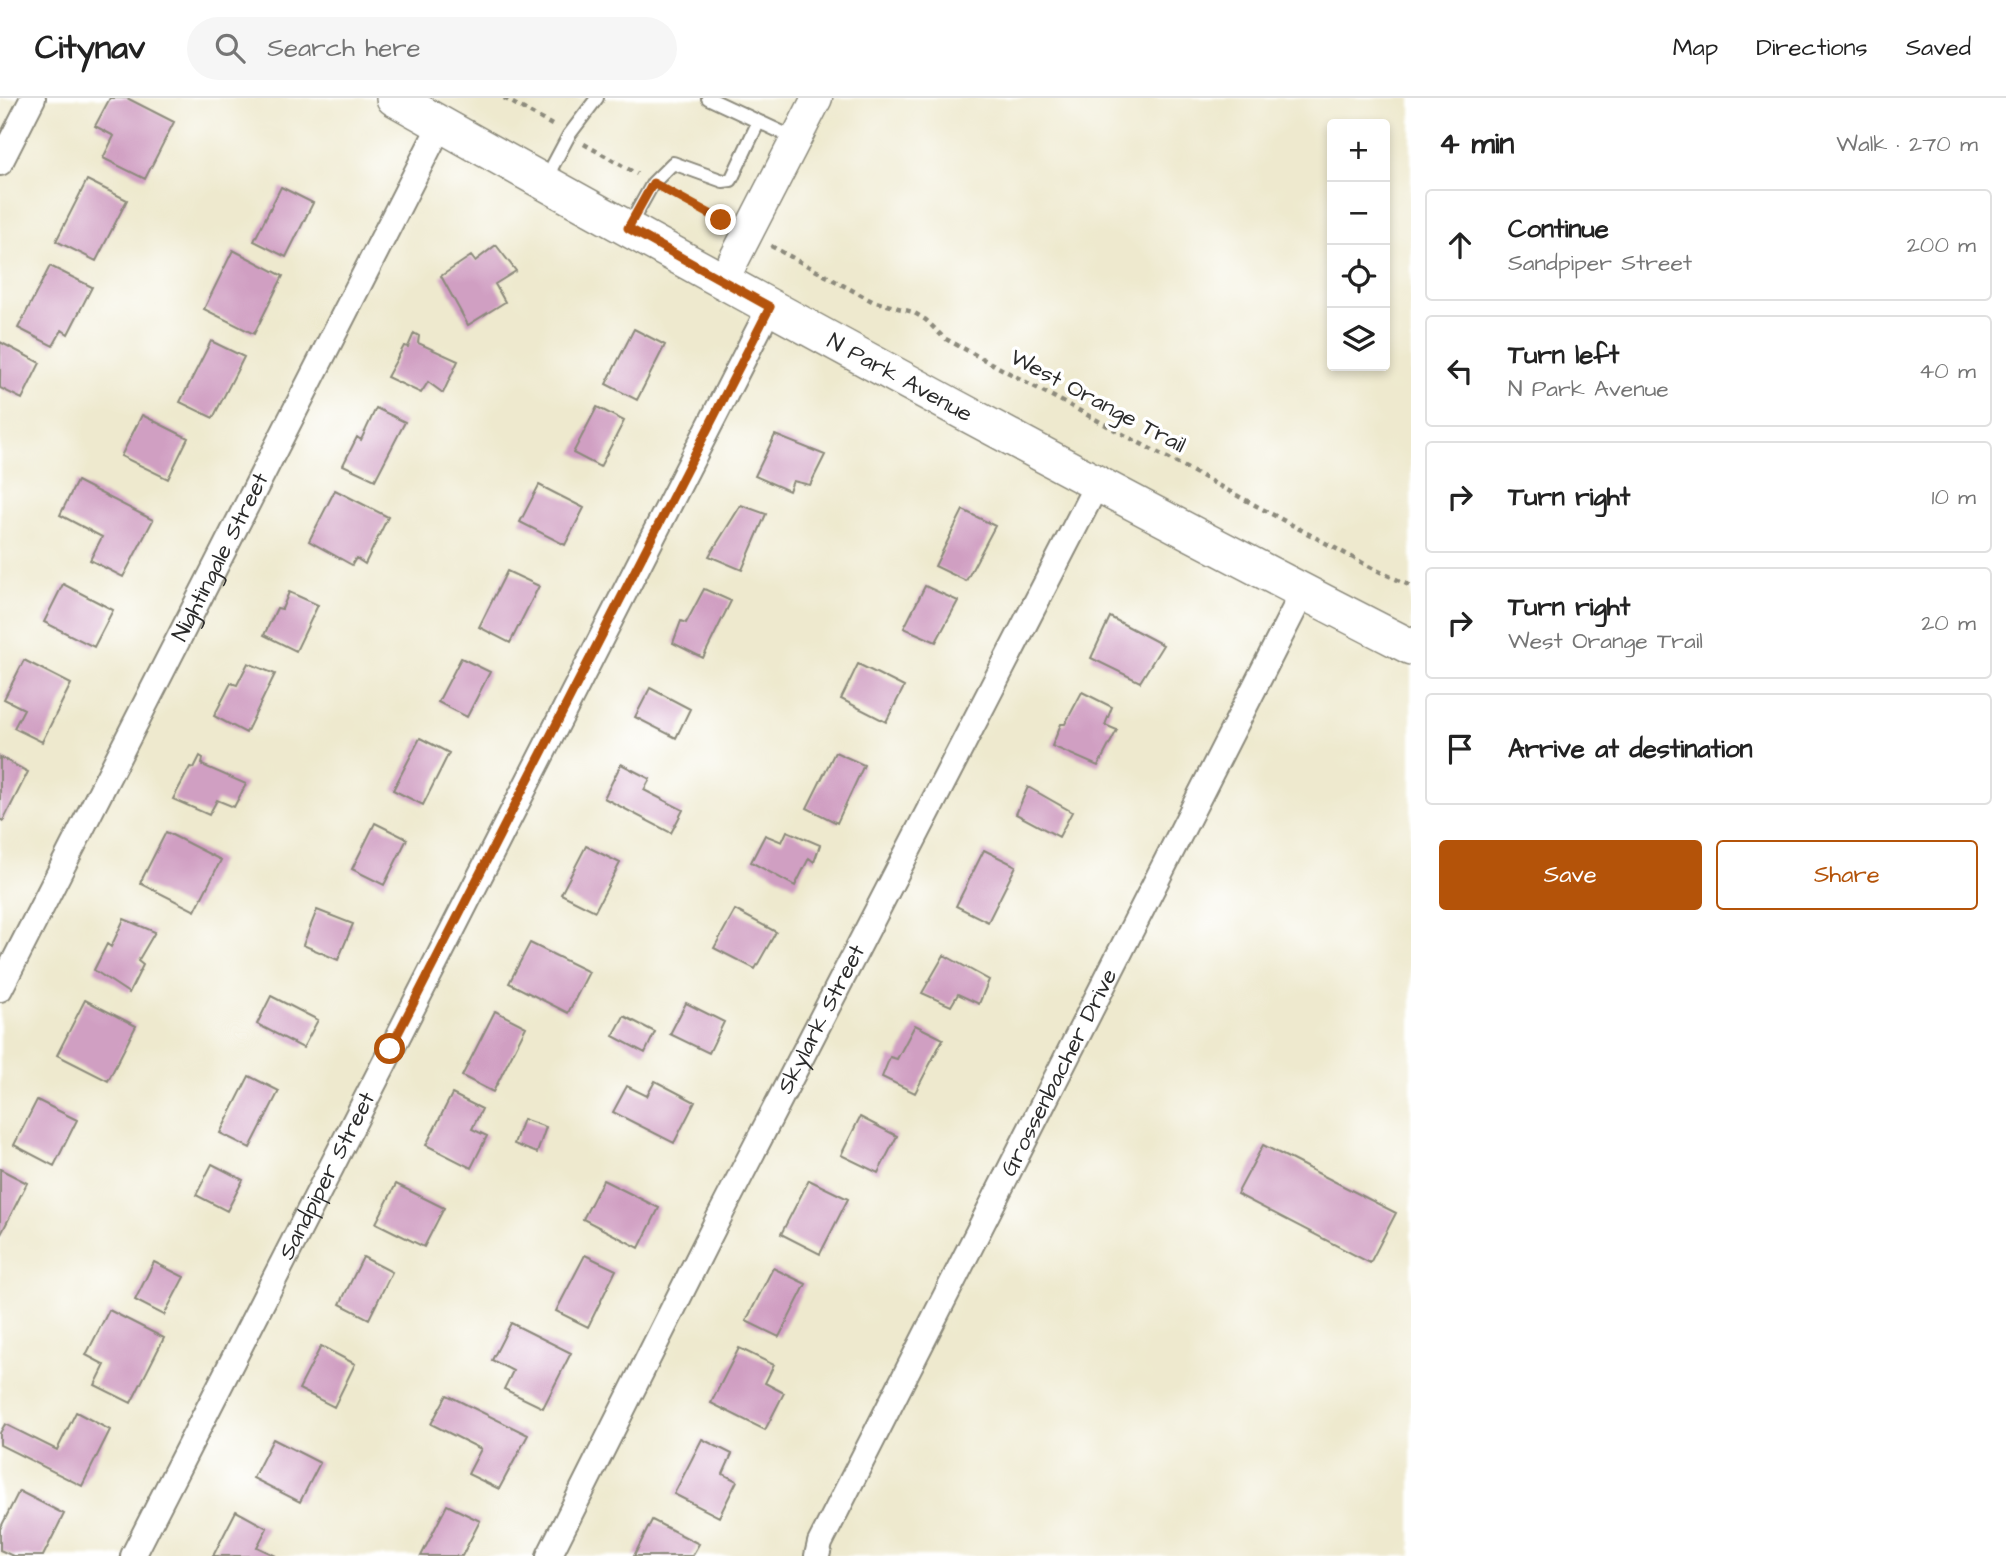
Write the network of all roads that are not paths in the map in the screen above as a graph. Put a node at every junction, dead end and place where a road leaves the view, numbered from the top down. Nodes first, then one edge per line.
1 (33, 98) edge
2 (394, 98) edge
3 (597, 98) edge
4 (708, 98) edge
5 (817, 98) edge
6 (758, 123) junction
7 (441, 124) junction
8 (796, 139) junction
9 (0, 163) edge
10 (544, 182) junction
11 (628, 228) junction
12 (723, 281) junction
13 (770, 307) junction
14 (1097, 484) junction
15 (1303, 592) junction
16 (1411, 647) edge
17 (0, 989) edge
18 (133, 1556) edge
19 (548, 1556) edge
20 (817, 1556) edge

1 - 9 street
2 - 7 main road, N Park Avenue
3 - 10 lane
4 - 6 lane
5 - 8 street
6 - 8 lane
6 - 11 lane
7 - 10 main road, N Park Avenue
7 - 17 street, Nightingale Street
8 - 12 street
10 - 11 main road, N Park Avenue
11 - 12 main road, N Park Avenue
12 - 13 main road, N Park Avenue
13 - 14 main road, N Park Avenue
13 - 18 street, Sandpiper Street
14 - 15 main road, N Park Avenue
14 - 19 street, Skylark Street
15 - 16 main road, N Park Avenue
15 - 20 street, Grossenbacher Drive

